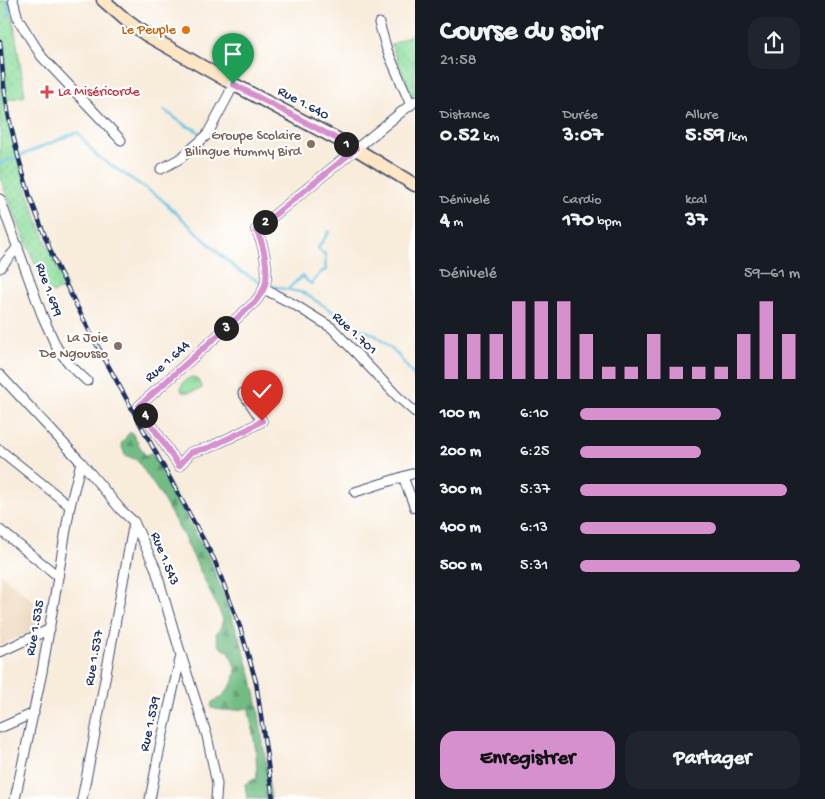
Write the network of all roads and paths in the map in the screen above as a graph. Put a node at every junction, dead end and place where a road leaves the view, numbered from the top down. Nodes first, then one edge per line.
1 (13, 0) edge
2 (103, 0) edge
3 (379, 23) dead end
4 (233, 84) junction
5 (413, 103) edge
6 (121, 140) dead end
7 (356, 149) junction
8 (161, 169) dead end
9 (415, 185) edge
10 (0, 199) edge
11 (18, 247) junction
12 (0, 268) edge
13 (264, 286) junction
14 (0, 375) edge
15 (87, 382) dead end
16 (243, 393) dead end
17 (415, 412) edge
18 (0, 450) edge
19 (81, 462) junction
20 (415, 473) edge
21 (403, 476) junction
22 (355, 492) dead end
23 (70, 506) junction
24 (415, 508) edge
25 (134, 522) junction
26 (0, 530) edge
27 (58, 576) junction
28 (50, 629) junction
29 (0, 652) edge
30 (181, 655) junction
31 (34, 713) junction
32 (0, 728) edge
33 (15, 799) edge
34 (82, 799) edge
35 (150, 799) edge
36 (216, 799) edge

1 - 6 street
2 - 4 street, Rue 1.640
3 - 5 street
4 - 7 street, Rue 1.640
4 - 8 street
5 - 7 street
7 - 9 street, Rue 1.640
7 - 13 street
10 - 11 street, Rue 1.699
11 - 12 street
11 - 15 street, Rue 1.699
13 - 16 street, Rue 1.644
13 - 17 street, Rue 1.701
14 - 19 street, Rue 1.543
18 - 23 street
19 - 23 street, Rue 1.535
19 - 25 street, Rue 1.543
20 - 21 street
21 - 22 street
21 - 24 street
23 - 27 street, Rue 1.535
25 - 30 street, Rue 1.543
25 - 34 street, Rue 1.537
26 - 27 street
27 - 28 street, Rue 1.535
28 - 29 street
28 - 31 street, Rue 1.535
30 - 35 street, Rue 1.539
30 - 36 street, Rue 1.543
31 - 32 street
31 - 33 street, Rue 1.535

